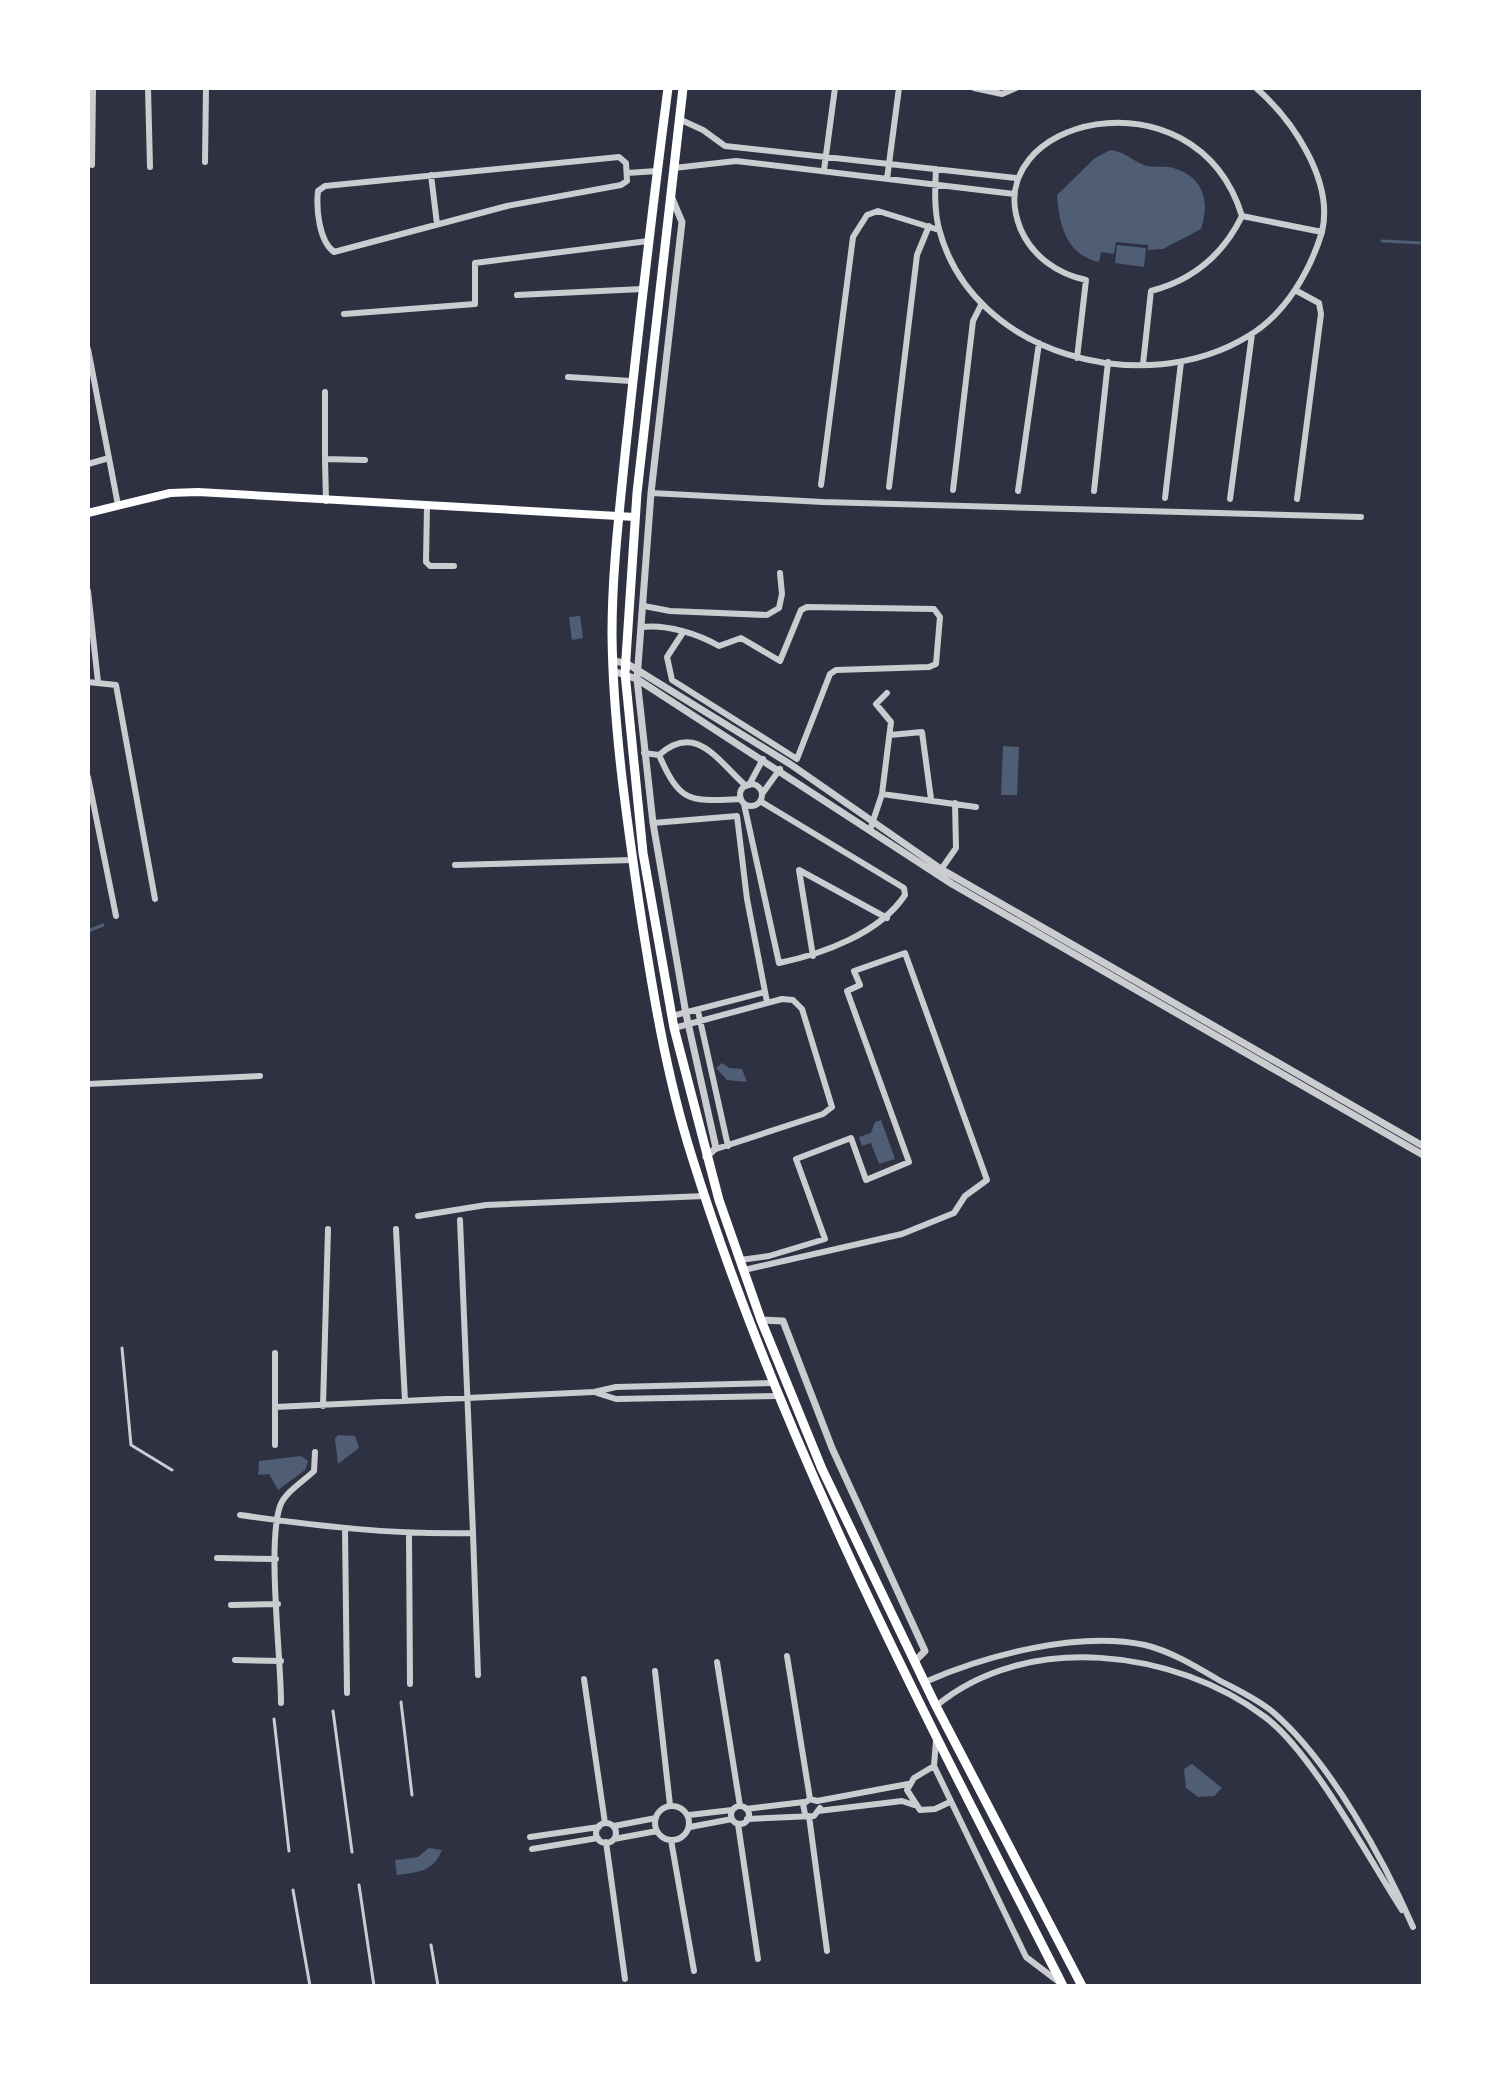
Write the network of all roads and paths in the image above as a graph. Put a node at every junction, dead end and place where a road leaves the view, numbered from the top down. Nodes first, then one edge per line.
1 (93, 88) edge
2 (148, 88) edge
3 (206, 88) edge
4 (668, 88) edge
5 (683, 88) edge
6 (835, 88) edge
7 (899, 88) edge
8 (974, 88) edge
9 (1016, 88) edge
10 (1256, 88) edge
11 (679, 119) junction
12 (826, 156) junction
13 (205, 162) dead end
14 (889, 163) junction
15 (92, 165) dead end
16 (150, 167) dead end
17 (674, 168) junction
18 (936, 169) junction
19 (824, 170) junction
20 (657, 171) junction
21 (627, 173) junction
22 (431, 175) junction
23 (1016, 178) junction
24 (887, 179) junction
25 (936, 187) junction
26 (1014, 194) junction
27 (671, 195) junction
28 (1242, 216) junction
29 (437, 224) junction
30 (929, 226) junction
31 (939, 230) junction
32 (1322, 232) junction
33 (648, 241) junction
34 (642, 289) junction
35 (1295, 290) junction
36 (517, 295) dead end
37 (981, 305) junction
38 (344, 314) dead end
39 (1252, 334) junction
40 (1039, 343) junction
41 (88, 349) edge
42 (1077, 358) junction
43 (1108, 362) junction
44 (1181, 362) junction
45 (1143, 364) junction
46 (568, 377) dead end
47 (631, 381) junction
48 (325, 392) dead end
49 (109, 458) junction
50 (325, 459) junction
51 (365, 460) dead end
52 (88, 464) edge
53 (821, 485) dead end
54 (889, 487) dead end
55 (953, 490) dead end
56 (1018, 491) dead end
57 (1094, 491) dead end
58 (651, 493) junction
59 (1165, 498) dead end
60 (1230, 499) dead end
61 (1297, 499) dead end
62 (326, 501) junction
63 (118, 505) junction
64 (427, 506) junction
65 (88, 513) edge
66 (616, 517) junction
67 (635, 517) junction
68 (1361, 517) dead end
69 (454, 566) dead end
70 (780, 573) dead end
71 (88, 591) edge
72 (644, 606) junction
73 (642, 627) junction
74 (682, 634) junction
75 (613, 666) junction
76 (626, 668) junction
77 (639, 675) junction
78 (88, 682) edge
79 (98, 682) junction
80 (887, 693) dead end
81 (890, 735) junction
82 (644, 753) junction
83 (659, 755) junction
84 (763, 759) junction
85 (795, 763) junction
86 (780, 769) junction
87 (88, 777) edge
88 (748, 786) junction
89 (882, 794) junction
90 (761, 797) junction
91 (931, 799) junction
92 (743, 802) junction
93 (955, 803) junction
94 (976, 807) dead end
95 (653, 823) junction
96 (872, 827) junction
97 (632, 860) junction
98 (455, 865) dead end
99 (939, 872) junction
100 (155, 899) dead end
101 (116, 916) dead end
102 (887, 918) junction
103 (813, 956) junction
104 (765, 992) junction
105 (767, 1002) junction
106 (698, 1011) junction
107 (686, 1014) junction
108 (672, 1016) junction
109 (700, 1021) junction
110 (688, 1024) junction
111 (674, 1028) junction
112 (260, 1076) dead end
113 (88, 1084) edge
114 (728, 1146) junction
115 (1423, 1146) edge
116 (716, 1149) junction
117 (1423, 1155) edge
118 (706, 1157) junction
119 (705, 1196) junction
120 (418, 1216) dead end
121 (460, 1220) dead end
122 (328, 1229) dead end
123 (396, 1229) dead end
124 (742, 1265) junction
125 (761, 1320) junction
126 (122, 1348) dead end
127 (275, 1353) dead end
128 (773, 1383) junction
129 (594, 1392) junction
130 (778, 1396) junction
131 (469, 1397) junction
132 (405, 1401) junction
133 (323, 1406) junction
134 (275, 1407) junction
135 (275, 1445) dead end
136 (315, 1452) dead end
137 (172, 1470) dead end
138 (841, 1510) junction
139 (240, 1515) dead end
140 (829, 1516) junction
141 (278, 1520) junction
142 (345, 1530) junction
143 (473, 1533) junction
144 (409, 1535) junction
145 (217, 1558) dead end
146 (276, 1559) junction
147 (278, 1604) junction
148 (231, 1605) dead end
149 (787, 1656) dead end
150 (235, 1660) dead end
151 (916, 1660) junction
152 (281, 1661) junction
153 (717, 1662) dead end
154 (655, 1671) dead end
155 (478, 1675) dead end
156 (584, 1679) dead end
157 (925, 1682) junction
158 (410, 1684) dead end
159 (347, 1693) dead end
160 (401, 1702) dead end
161 (281, 1703) dead end
162 (936, 1706) junction
163 (333, 1711) dead end
164 (274, 1719) dead end
165 (936, 1740) junction
166 (934, 1766) junction
167 (908, 1784) junction
168 (412, 1795) dead end
169 (810, 1801) junction
170 (950, 1802) junction
171 (670, 1805) junction
172 (914, 1805) junction
173 (743, 1807) junction
174 (732, 1810) junction
175 (818, 1811) junction
176 (689, 1815) junction
177 (807, 1815) junction
178 (656, 1818) junction
179 (747, 1819) junction
180 (735, 1821) junction
181 (602, 1825) junction
182 (614, 1826) junction
183 (690, 1827) junction
184 (657, 1831) junction
185 (530, 1837) dead end
186 (598, 1838) junction
187 (671, 1840) junction
188 (610, 1841) junction
189 (532, 1849) dead end
190 (289, 1851) dead end
191 (352, 1852) dead end
192 (359, 1885) dead end
193 (293, 1890) dead end
194 (431, 1945) dead end
195 (827, 1951) dead end
196 (758, 1959) dead end
197 (694, 1971) dead end
198 (625, 1979) dead end
199 (1063, 1985) edge
200 (310, 1986) edge
201 (374, 1986) edge
202 (438, 1986) edge
203 (1082, 1986) edge

1 - 15 street
2 - 16 street
3 - 13 street
4 - 20 main road
5 - 11 main road
6 - 12 street
7 - 14 street
8 - 9 street
10 - 32 street
11 - 12 street
11 - 17 main road
12 - 14 street
12 - 19 street
14 - 18 street
14 - 24 street
17 - 19 street
17 - 27 main road
18 - 23 street
18 - 25 street
19 - 24 street
20 - 21 street
20 - 33 main road
21 - 22 street
21 - 29 street
22 - 29 street
22 - 29 street
23 - 26 street
23 - 28 street
24 - 25 street
25 - 26 street
25 - 31 street
26 - 42 street
27 - 58 street
27 - 67 main road
28 - 32 street
28 - 45 street
30 - 31 street
30 - 53 street
30 - 54 street
31 - 37 street
32 - 35 street
33 - 34 main road
33 - 38 street
34 - 36 street
34 - 47 main road
35 - 39 street
35 - 61 street
37 - 40 street
37 - 55 street
39 - 44 street
39 - 60 street
40 - 42 street
40 - 56 street
41 - 49 street
42 - 43 street
43 - 45 street
43 - 57 street
44 - 45 street
44 - 59 street
46 - 47 street
47 - 66 main road
48 - 50 street
49 - 52 street
49 - 63 street
50 - 51 street
50 - 62 street
58 - 68 street
58 - 72 street
62 - 63 main road
62 - 64 main road
63 - 65 main road
64 - 66 main road
64 - 69 street
66 - 67 main road
66 - 75 main road
67 - 76 main road
70 - 72 street
71 - 79 street
72 - 73 street
73 - 74 street
73 - 77 street
74 - 85 street
74 - 85 street
75 - 76 street
75 - 97 main road
76 - 77 street
76 - 108 main road
77 - 82 street
77 - 84 street
77 - 85 street
78 - 79 street
79 - 100 street
80 - 81 street
81 - 89 street
81 - 91 street
82 - 83 street
82 - 95 street
83 - 88 street
83 - 92 street
84 - 86 street
84 - 88 street
85 - 96 street
86 - 90 street
86 - 96 street
87 - 101 street
88 - 90 street
88 - 92 street
89 - 91 street
89 - 96 street
90 - 92 street
90 - 102 street
91 - 93 street
92 - 103 street
93 - 94 street
93 - 99 street
95 - 104 street
95 - 107 street
96 - 99 street
97 - 98 street
97 - 119 main road
99 - 115 street
99 - 117 street
102 - 103 street
102 - 103 street
104 - 105 street
104 - 106 street
105 - 109 street
105 - 114 street
106 - 107 street
106 - 109 street
107 - 108 street
107 - 110 street
108 - 111 main road
109 - 110 street
109 - 114 street
110 - 111 street
110 - 116 street
111 - 118 main road
112 - 113 street
114 - 116 street
116 - 118 street
118 - 124 main road
119 - 120 street
119 - 128 main road
121 - 131 street
122 - 133 street
123 - 132 street
124 - 124 street
124 - 125 main road
125 - 138 main road
125 - 151 street
126 - 137 lane
127 - 134 street
128 - 129 street
128 - 130 main road
129 - 130 street
129 - 131 street
130 - 140 main road
131 - 132 street
131 - 143 street
132 - 133 street
133 - 134 street
134 - 135 street
136 - 141 street
138 - 140 main road
138 - 151 main road
139 - 141 street
140 - 165 main road
141 - 142 street
141 - 146 street
142 - 144 street
142 - 159 street
143 - 144 street
143 - 155 street
144 - 158 street
145 - 146 street
146 - 147 street
147 - 148 street
147 - 152 street
149 - 169 street
150 - 152 street
151 - 157 main road
152 - 161 street
153 - 173 street
154 - 171 street
156 - 181 street
157 - 162 main road
157 - 162 street
160 - 168 lane
162 - 203 main road
163 - 191 lane
164 - 190 lane
165 - 166 street
165 - 199 main road
166 - 167 street
166 - 170 street
167 - 169 street
167 - 172 street
169 - 173 street
169 - 175 street
169 - 177 street
170 - 172 street
170 - 199 street
171 - 176 street
171 - 178 street
172 - 175 street
173 - 174 street
173 - 179 street
174 - 176 street
174 - 180 street
175 - 177 street
176 - 183 street
177 - 179 street
177 - 195 street
178 - 182 street
178 - 184 street
179 - 180 street
180 - 183 street
180 - 196 street
181 - 182 street
181 - 185 street
181 - 186 street
182 - 188 street
183 - 187 street
184 - 187 street
184 - 188 street
186 - 188 street
186 - 189 street
187 - 197 street
188 - 198 street
192 - 201 lane
193 - 200 lane
194 - 202 lane

